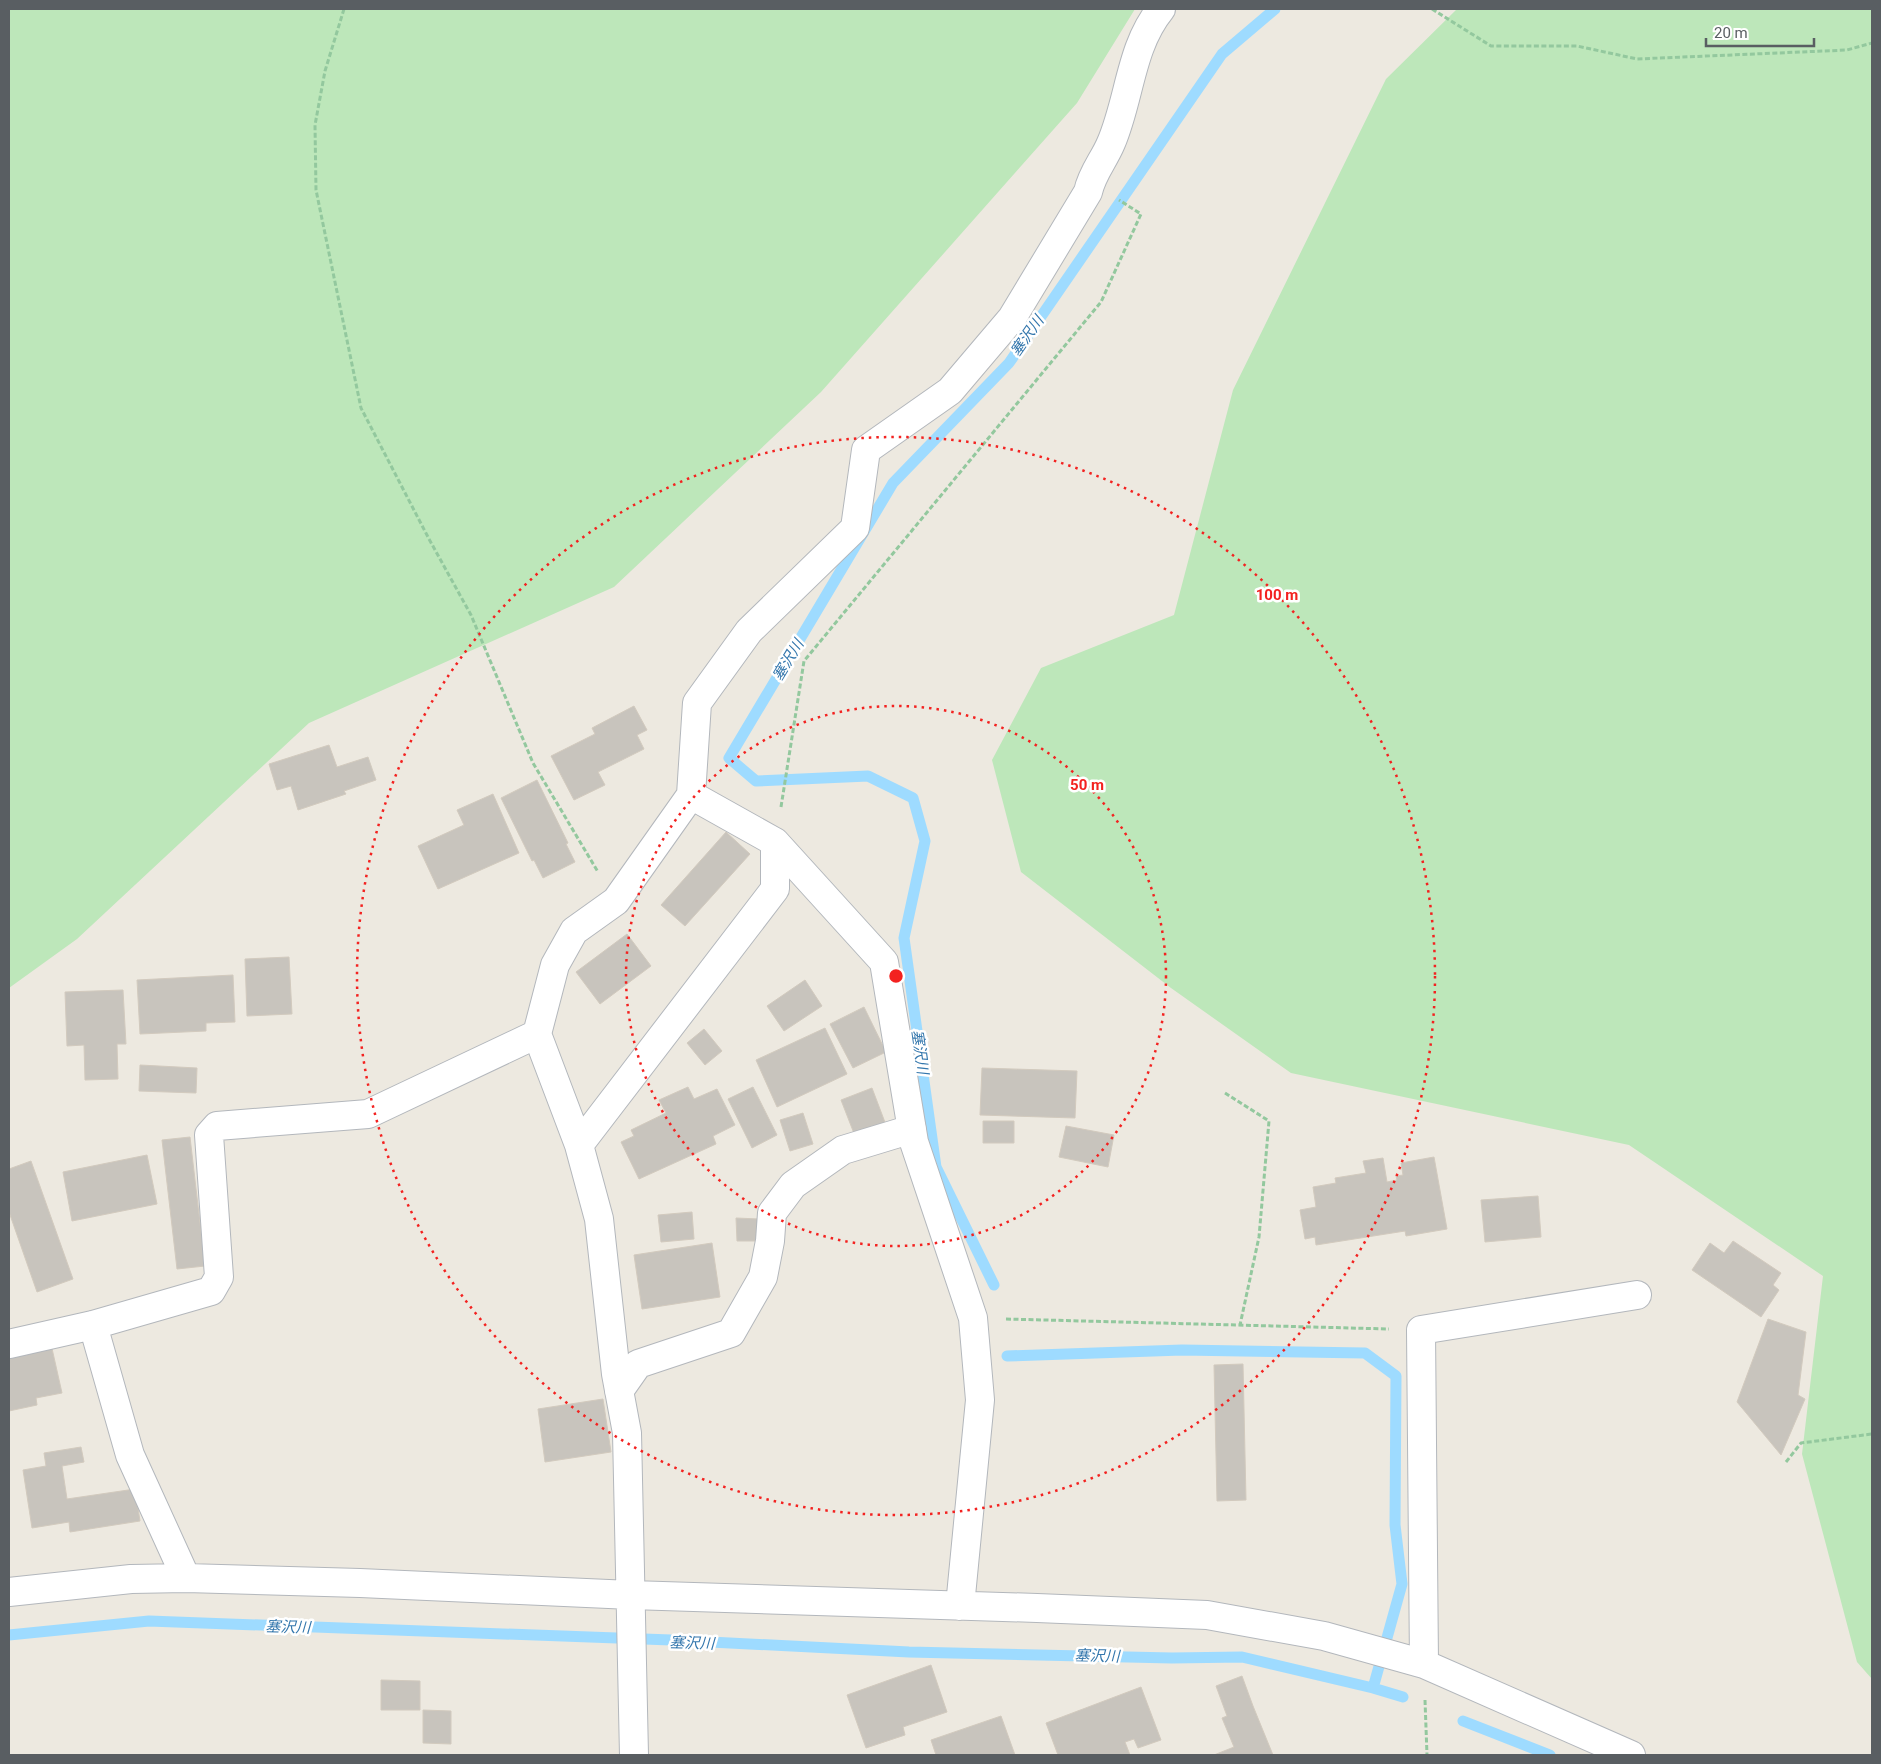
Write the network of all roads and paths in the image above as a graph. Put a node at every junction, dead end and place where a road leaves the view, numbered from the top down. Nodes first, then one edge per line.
1 (344, 9) edge
2 (1161, 9) edge
3 (1432, 9) edge
4 (1872, 43) edge
5 (1090, 180) junction
6 (691, 795) junction
7 (775, 842) junction
8 (616, 901) junction
9 (537, 1034) junction
10 (1225, 1093) dead end
11 (912, 1128) junction
12 (578, 1145) junction
13 (1637, 1295) dead end
14 (973, 1318) junction
15 (93, 1325) junction
16 (1240, 1325) junction
17 (1421, 1330) junction
18 (9, 1344) edge
19 (619, 1391) junction
20 (1872, 1434) edge
21 (1786, 1462) dead end
22 (186, 1578) junction
23 (9, 1592) edge
24 (631, 1596) junction
25 (960, 1606) junction
26 (1424, 1664) junction
27 (634, 1755) edge
28 (1426, 1755) edge
29 (1631, 1755) edge

1 - 8 path
2 - 5 street
3 - 4 path
5 - 6 street
5 - 7 path
6 - 7 street
6 - 8 street
7 - 11 street
7 - 12 street
8 - 9 street
9 - 12 street
9 - 15 street
10 - 16 path
11 - 14 street
11 - 19 street
12 - 19 street
13 - 17 street
14 - 16 path
14 - 25 street
15 - 18 street
15 - 22 street
16 - 17 path
17 - 26 street
19 - 24 street
20 - 21 path
22 - 23 street
22 - 24 street
24 - 25 street
24 - 27 street
25 - 26 street
26 - 28 path
26 - 29 street

